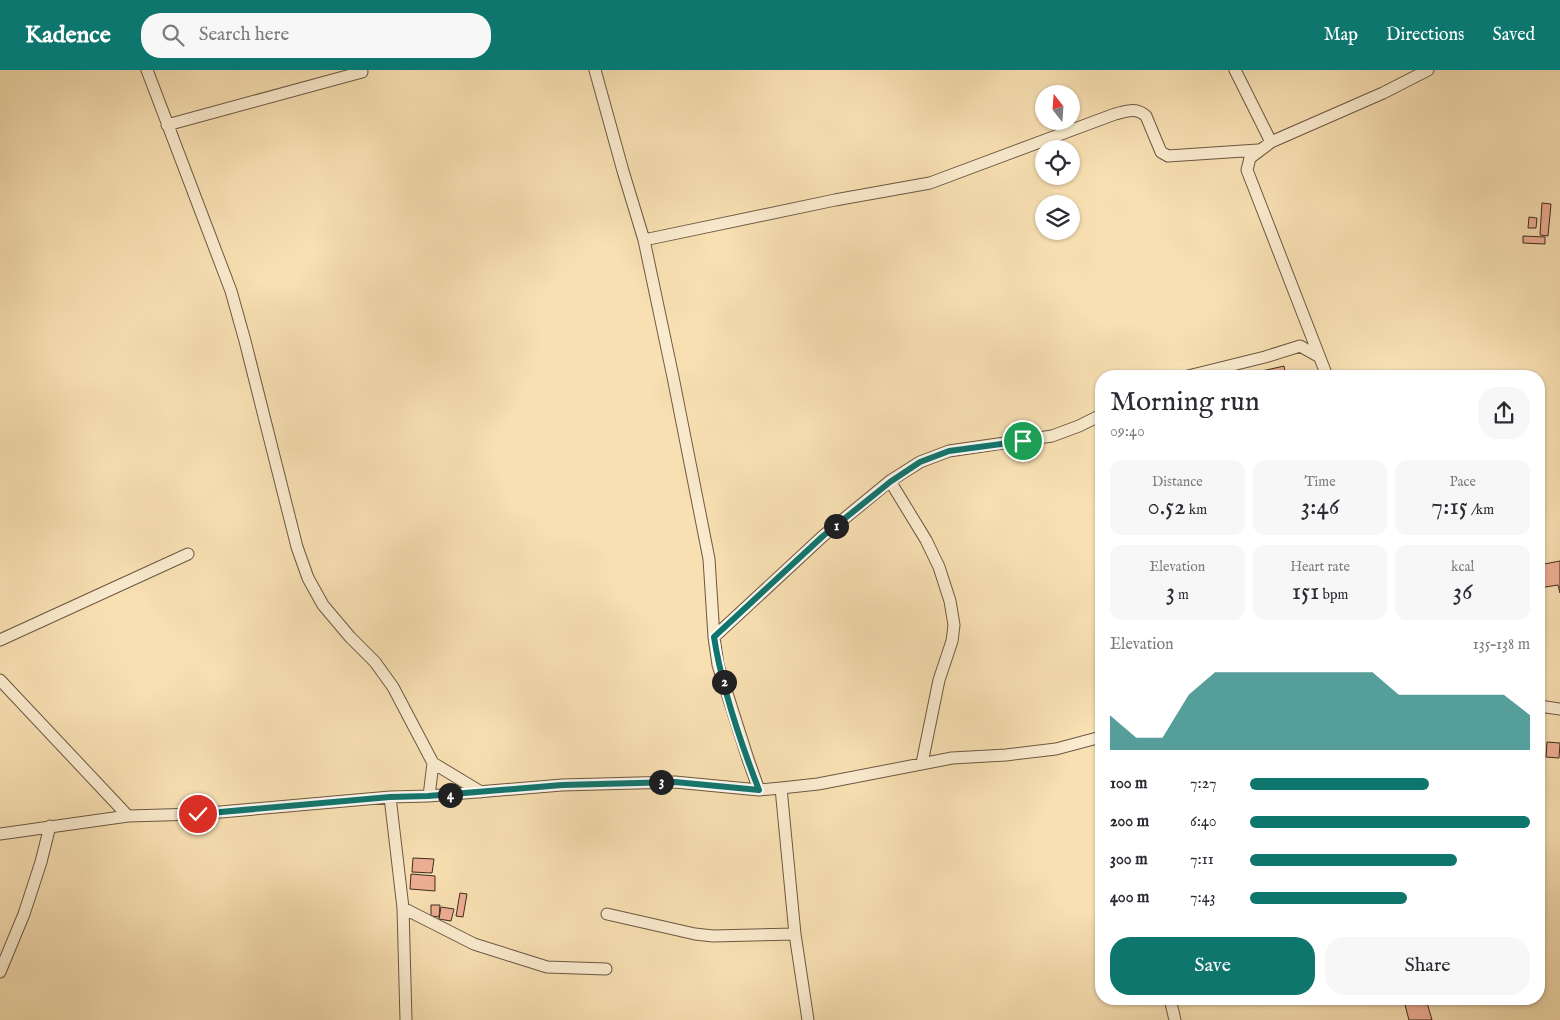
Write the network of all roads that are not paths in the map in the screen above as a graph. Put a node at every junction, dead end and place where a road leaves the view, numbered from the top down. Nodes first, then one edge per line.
1 (147, 70) edge
2 (595, 70) edge
3 (1235, 70) edge
4 (1428, 70) edge
5 (362, 72) dead end
6 (167, 125) junction
7 (1271, 142) junction
8 (1258, 150) junction
9 (644, 240) junction
10 (1308, 327) junction
11 (1300, 346) junction
12 (1318, 356) junction
13 (1214, 370) edge
14 (1324, 370) edge
15 (1095, 418) edge
16 (890, 482) junction
17 (188, 554) dead end
18 (714, 637) junction
19 (0, 640) edge
20 (0, 680) edge
21 (1545, 707) edge
22 (1560, 709) edge
23 (1095, 738) edge
24 (433, 763) junction
25 (922, 763) junction
26 (782, 788) junction
27 (759, 790) junction
28 (481, 792) junction
29 (428, 796) junction
30 (390, 797) junction
31 (128, 816) junction
32 (50, 826) junction
33 (0, 834) edge
34 (403, 908) junction
35 (607, 914) dead end
36 (795, 934) junction
37 (606, 969) dead end
38 (0, 972) edge
39 (1171, 1005) edge
40 (805, 1019) edge
41 (406, 1020) edge
42 (1175, 1020) edge

1 - 6 street
2 - 9 street
3 - 7 street
4 - 7 street
5 - 6 street
6 - 24 street
7 - 8 street
8 - 9 street
8 - 10 street
9 - 18 street
10 - 11 street
10 - 12 street
11 - 12 street
11 - 13 street
12 - 14 street
15 - 16 street
16 - 18 street
16 - 25 street
17 - 19 street
18 - 27 street
20 - 31 street
21 - 22 street
23 - 25 street
24 - 28 street
24 - 29 street
25 - 26 street
26 - 27 street
26 - 36 street
27 - 28 street
28 - 29 street
29 - 30 street
30 - 31 street
30 - 34 street
31 - 32 street
32 - 33 street
32 - 38 street
34 - 37 street
34 - 41 street
35 - 36 street
36 - 40 street
39 - 42 street

